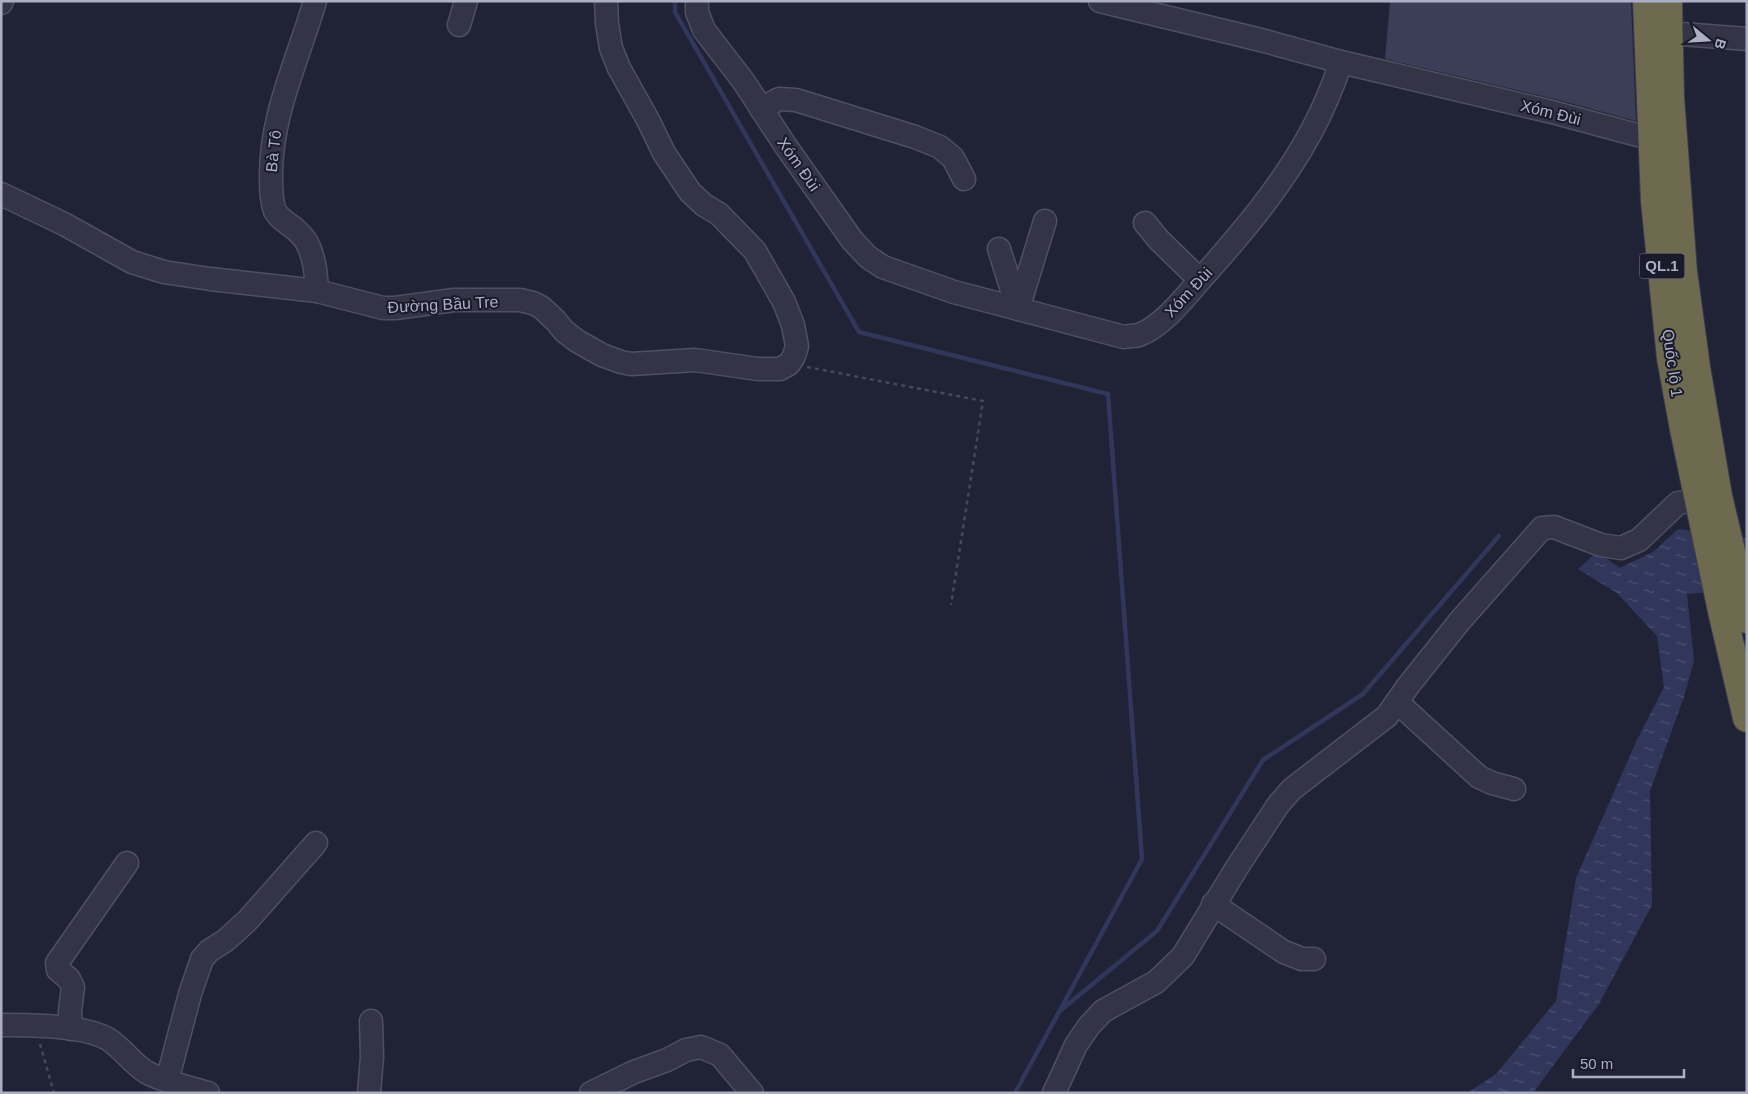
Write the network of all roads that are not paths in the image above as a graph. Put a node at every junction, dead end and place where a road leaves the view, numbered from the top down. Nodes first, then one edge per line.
1 (315, 1) edge
2 (466, 1) edge
3 (606, 1) edge
4 (697, 1) edge
5 (1100, 1) edge
6 (1647, 1) edge
7 (1668, 1) edge
8 (459, 25) dead end
9 (1668, 32) junction
10 (1747, 40) edge
11 (1341, 62) junction
12 (762, 109) junction
13 (1652, 139) junction
14 (964, 179) dead end
15 (1, 194) edge
16 (1045, 222) dead end
17 (1146, 223) dead end
18 (999, 250) dead end
19 (1200, 280) junction
20 (318, 291) junction
21 (1018, 309) junction
22 (1708, 498) junction
23 (1734, 615) edge
24 (1397, 702) junction
25 (1747, 718) edge
26 (1514, 790) dead end
27 (316, 844) dead end
28 (127, 863) dead end
29 (1213, 904) junction
30 (1314, 959) dead end
31 (371, 1021) dead end
32 (1, 1025) edge
33 (71, 1029) junction
34 (167, 1080) junction
35 (208, 1093) edge
36 (369, 1093) edge
37 (590, 1093) edge
38 (752, 1093) edge
39 (1054, 1093) edge

1 - 20 street, Bà Tô
2 - 8 street
3 - 20 street, Đường Bầu Tre
4 - 12 street, Xóm Đùi
5 - 11 street
6 - 13 highway, Quốc lộ 1 / QL.1
7 - 9 highway, Quốc lộ 1 / QL.1
9 - 10 street
9 - 22 highway, Quốc lộ 1 / QL.1
11 - 13 street, Xóm Đùi
11 - 19 street, Xóm Đùi
12 - 14 street
12 - 21 street, Xóm Đùi
13 - 22 highway, Quốc lộ 1 / QL.1
15 - 20 street, Đường Bầu Tre
16 - 21 street
17 - 19 street
18 - 21 street
19 - 21 street, Xóm Đùi
22 - 23 highway, Quốc lộ 1 / QL.1
22 - 23 highway, Quốc lộ 1 / QL.1
22 - 24 street
23 - 25 highway, Quốc lộ 1 / QL.1
24 - 26 street
24 - 29 street
27 - 34 street
28 - 33 street
29 - 30 street
29 - 39 street
31 - 36 street
32 - 33 street
33 - 34 street
34 - 35 street
37 - 38 street

